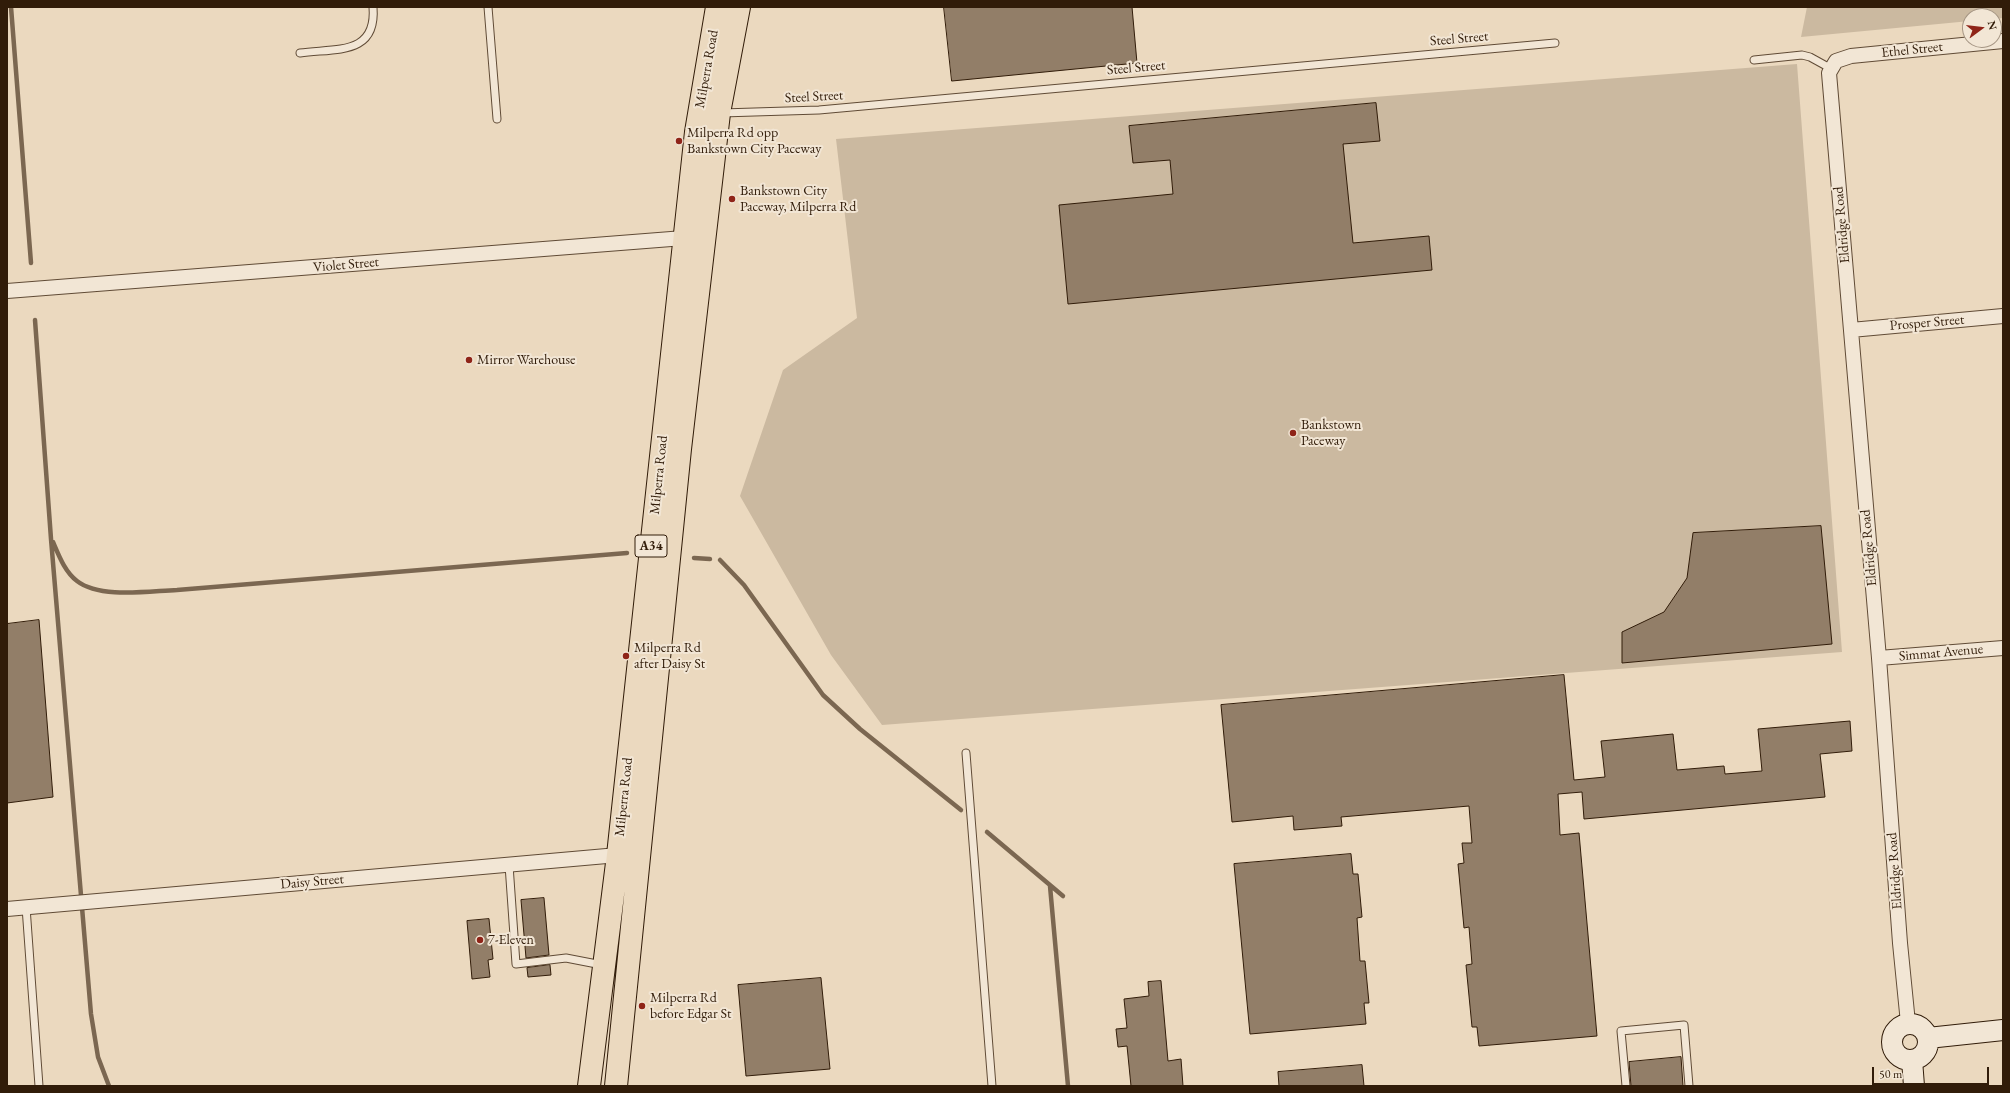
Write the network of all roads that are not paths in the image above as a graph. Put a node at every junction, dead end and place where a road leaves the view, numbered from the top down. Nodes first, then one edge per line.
1 (373, 7) edge
2 (488, 7) edge
3 (717, 7) edge
4 (739, 7) edge
5 (2003, 41) edge
6 (1554, 43) dead end
7 (300, 53) dead end
8 (1754, 60) dead end
9 (1830, 70) junction
10 (719, 113) junction
11 (497, 119) dead end
12 (684, 238) junction
13 (7, 291) edge
14 (2003, 316) edge
15 (1851, 330) junction
16 (2003, 648) edge
17 (1879, 658) junction
18 (966, 753) dead end
19 (618, 855) junction
20 (509, 865) junction
21 (26, 908) junction
22 (7, 909) edge
23 (604, 965) junction
24 (1908, 1024) junction
25 (2003, 1030) edge
26 (1928, 1038) junction
27 (1912, 1060) junction
28 (39, 1086) edge
29 (589, 1086) edge
30 (616, 1086) edge
31 (992, 1086) edge
32 (1626, 1086) edge
33 (1689, 1086) edge
34 (1914, 1086) edge

1 - 7 lane
2 - 11 lane
3 - 12 highway, Milperra Road / A34
4 - 10 highway, Milperra Road / A34
5 - 9 street, Ethel Street
6 - 10 lane, Steel Street
8 - 9 lane
9 - 15 street, Eldridge Road
10 - 30 highway, Milperra Road / A34
12 - 13 street, Violet Street
12 - 19 highway, Milperra Road / A34
14 - 15 street, Prosper Street
15 - 17 street, Eldridge Road
16 - 17 street, Simmat Avenue
17 - 24 street, Eldridge Road
18 - 31 lane
19 - 20 street, Daisy Street
19 - 23 highway, Milperra Road / A34
20 - 21 street, Daisy Street
20 - 23 lane
21 - 22 street, Daisy Street
21 - 28 lane
23 - 29 highway, Milperra Road / A34
24 - 26 main road
24 - 27 main road
25 - 26 main road
26 - 27 main road
27 - 34 main road
32 - 33 lane

